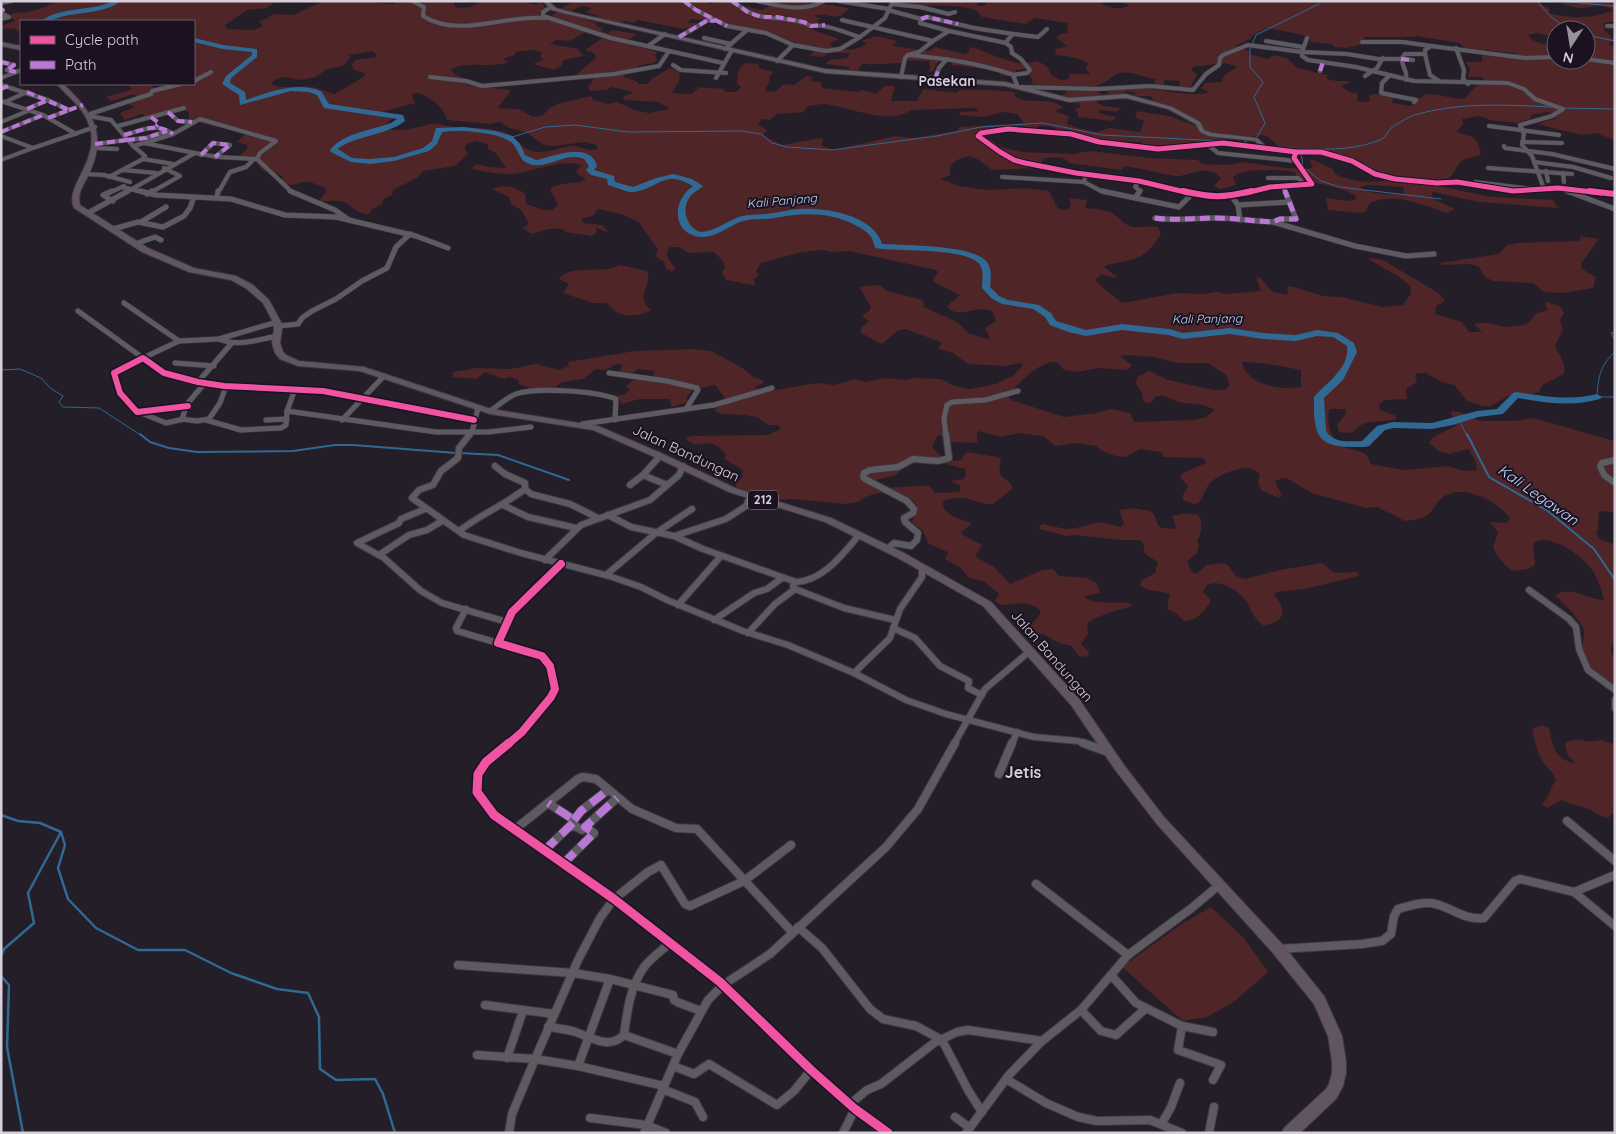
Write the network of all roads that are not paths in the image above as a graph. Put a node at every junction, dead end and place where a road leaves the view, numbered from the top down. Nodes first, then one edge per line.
1 (11, 1) edge
2 (412, 1) edge
3 (544, 1) edge
4 (684, 1) edge
5 (732, 1) edge
6 (757, 1) edge
7 (824, 1) edge
8 (838, 1) edge
9 (1, 3) edge
10 (892, 3) edge
11 (551, 7) junction
12 (888, 10) junction
13 (1, 11) edge
14 (955, 12) dead end
15 (546, 18) junction
16 (1, 19) edge
17 (921, 19) junction
18 (715, 20) junction
19 (842, 20) dead end
20 (958, 24) junction
21 (1607, 26) dead end
22 (1615, 26) edge
23 (874, 27) junction
24 (1047, 29) dead end
25 (747, 30) junction
26 (948, 30) junction
27 (990, 30) junction
28 (665, 34) junction
29 (1012, 34) junction
30 (679, 37) junction
31 (860, 37) junction
32 (704, 38) dead end
33 (986, 38) junction
34 (1307, 38) dead end
35 (934, 41) junction
36 (1266, 41) dead end
37 (1362, 42) dead end
38 (1005, 43) junction
39 (1, 44) edge
40 (731, 44) junction
41 (793, 45) junction
42 (1275, 45) junction
43 (648, 46) junction
44 (1432, 46) junction
45 (20, 48) edge
46 (1456, 48) junction
47 (725, 49) junction
48 (732, 50) junction
49 (1302, 50) junction
50 (669, 51) junction
51 (1425, 54) junction
52 (908, 55) junction
53 (1546, 57) edge
54 (1383, 58) junction
55 (947, 59) junction
56 (1401, 59) junction
57 (777, 60) junction
58 (1413, 60) dead end
59 (1596, 60) edge
60 (1, 62) edge
61 (1322, 62) junction
62 (723, 63) junction
63 (1615, 63) edge
64 (672, 65) dead end
65 (20, 70) edge
66 (1320, 71) dead end
67 (16, 72) junction
68 (211, 72) dead end
69 (718, 72) junction
70 (1372, 72) junction
71 (726, 73) dead end
72 (1014, 75) junction
73 (430, 76) dead end
74 (1365, 76) dead end
75 (1389, 76) junction
76 (901, 77) junction
77 (1, 78) edge
78 (716, 78) dead end
79 (935, 79) junction
80 (1406, 80) junction
81 (195, 81) edge
82 (1443, 83) junction
83 (1468, 84) junction
84 (1, 85) edge
85 (61, 85) edge
86 (177, 85) edge
87 (8, 86) junction
88 (1019, 86) junction
89 (1, 89) edge
90 (27, 92) junction
91 (48, 100) junction
92 (3, 101) edge
93 (1414, 102) dead end
94 (82, 106) junction
95 (184, 108) dead end
96 (29, 109) junction
97 (69, 110) junction
98 (168, 112) junction
99 (89, 115) junction
100 (45, 116) junction
101 (151, 117) junction
102 (1, 122) edge
103 (192, 122) junction
104 (118, 126) junction
105 (156, 126) junction
106 (1489, 126) dead end
107 (95, 128) junction
108 (1522, 130) junction
109 (167, 131) junction
110 (1, 134) edge
111 (76, 134) junction
112 (173, 134) junction
113 (124, 135) junction
114 (1559, 136) dead end
115 (127, 140) junction
116 (1522, 142) junction
117 (1562, 142) dead end
118 (144, 143) junction
119 (1259, 143) junction
120 (1207, 144) junction
121 (95, 146) junction
122 (133, 146) junction
123 (1504, 146) dead end
124 (33, 148) junction
125 (117, 149) dead end
126 (1526, 150) junction
127 (1299, 152) junction
128 (195, 153) junction
129 (201, 155) junction
130 (215, 157) junction
131 (143, 159) junction
132 (256, 159) junction
133 (1, 160) edge
134 (1296, 161) junction
135 (1534, 162) junction
136 (173, 164) junction
137 (164, 168) junction
138 (1488, 168) dead end
139 (1615, 169) edge
140 (123, 170) junction
141 (1536, 170) junction
142 (1546, 171) junction
143 (156, 173) junction
144 (1563, 173) junction
145 (86, 174) junction
146 (1087, 174) junction
147 (1572, 174) dead end
148 (110, 176) junction
149 (1002, 177) dead end
150 (1268, 178) dead end
151 (1611, 178) dead end
152 (1140, 181) junction
153 (1476, 181) dead end
154 (1548, 181) dead end
155 (1084, 182) junction
156 (1564, 182) dead end
157 (1304, 184) junction
158 (122, 186) junction
159 (1283, 186) junction
160 (1558, 188) junction
161 (1543, 189) junction
162 (130, 190) junction
163 (147, 194) junction
164 (1192, 194) junction
165 (1615, 194) edge
166 (194, 197) junction
167 (217, 197) junction
168 (1232, 197) junction
169 (1135, 198) junction
170 (113, 200) junction
171 (1290, 202) junction
172 (1238, 205) junction
173 (166, 207) dead end
174 (1178, 207) junction
175 (1615, 209) edge
176 (88, 214) junction
177 (1155, 218) dead end
178 (1178, 218) junction
179 (350, 220) junction
180 (1240, 220) junction
181 (141, 222) junction
182 (1273, 222) junction
183 (113, 229) junction
184 (410, 234) junction
185 (161, 240) dead end
186 (134, 244) junction
187 (448, 248) dead end
188 (1434, 254) dead end
189 (124, 303) dead end
190 (78, 311) dead end
191 (278, 328) junction
192 (218, 339) junction
193 (178, 341) junction
194 (231, 344) junction
195 (143, 358) junction
196 (175, 363) dead end
197 (214, 366) junction
198 (608, 373) dead end
199 (384, 376) junction
200 (202, 383) junction
201 (226, 386) junction
202 (772, 388) dead end
203 (294, 389) junction
204 (1018, 391) dead end
205 (363, 399) junction
206 (188, 406) junction
207 (478, 408) junction
208 (686, 408) junction
209 (287, 411) junction
210 (490, 411) junction
211 (137, 412) junction
212 (184, 419) junction
213 (287, 419) junction
214 (206, 420) junction
215 (266, 420) dead end
216 (342, 420) junction
217 (474, 420) junction
218 (615, 420) junction
219 (582, 424) junction
220 (531, 427) dead end
221 (472, 432) junction
222 (660, 456) junction
223 (1615, 460) edge
224 (495, 466) dead end
225 (683, 466) junction
226 (643, 475) junction
227 (1615, 483) edge
228 (630, 485) dead end
229 (667, 485) junction
230 (525, 490) junction
231 (750, 496) junction
232 (503, 505) junction
233 (425, 509) junction
234 (692, 509) dead end
235 (608, 514) junction
236 (598, 518) junction
237 (442, 521) junction
238 (576, 528) junction
239 (459, 531) junction
240 (656, 533) junction
241 (859, 535) junction
242 (674, 536) junction
243 (887, 549) junction
244 (379, 555) junction
245 (721, 556) junction
246 (545, 560) junction
247 (561, 564) junction
248 (922, 569) junction
249 (606, 575) junction
250 (782, 578) junction
251 (790, 582) junction
252 (795, 589) junction
253 (1529, 590) dead end
254 (678, 605) junction
255 (466, 609) junction
256 (714, 620) junction
257 (507, 622) junction
258 (894, 624) junction
259 (748, 633) junction
260 (498, 643) junction
261 (1030, 651) junction
262 (854, 673) junction
263 (1615, 690) edge
264 (982, 695) junction
265 (1615, 700) edge
266 (1615, 708) edge
267 (968, 721) junction
268 (1017, 732) junction
269 (1110, 752) junction
270 (999, 774) dead end
271 (608, 790) junction
272 (617, 798) junction
273 (548, 803) junction
274 (1567, 821) dead end
275 (572, 824) junction
276 (585, 827) junction
277 (514, 830) junction
278 (791, 845) dead end
279 (544, 851) junction
280 (1615, 861) edge
281 (563, 864) junction
282 (1615, 875) edge
283 (744, 881) junction
284 (1036, 884) dead end
285 (1219, 885) junction
286 (1574, 892) junction
287 (614, 899) junction
288 (1615, 926) edge
289 (795, 930) junction
290 (670, 943) junction
291 (1278, 949) junction
292 (1128, 955) junction
293 (458, 965) dead end
294 (573, 973) junction
295 (1111, 975) junction
296 (610, 979) junction
297 (636, 985) junction
298 (723, 985) junction
299 (485, 1005) dead end
300 (1145, 1009) junction
301 (1081, 1010) junction
302 (523, 1011) junction
303 (701, 1011) junction
304 (554, 1014) junction
305 (1182, 1026) junction
306 (548, 1027) junction
307 (1213, 1032) dead end
308 (624, 1035) junction
309 (589, 1039) junction
310 (942, 1040) junction
311 (1042, 1042) junction
312 (678, 1054) junction
313 (476, 1055) dead end
314 (507, 1058) junction
315 (535, 1059) junction
316 (578, 1066) junction
317 (673, 1066) junction
318 (811, 1070) junction
319 (1006, 1079) junction
320 (1213, 1080) dead end
321 (1180, 1083) dead end
322 (663, 1088) junction
323 (1214, 1106) dead end
324 (852, 1107) junction
325 (982, 1112) junction
326 (703, 1117) dead end
327 (955, 1117) dead end
328 (590, 1118) dead end
329 (1162, 1123) junction
330 (645, 1129) edge
331 (968, 1130) edge
332 (509, 1133) edge
333 (666, 1133) edge
334 (843, 1133) edge
335 (888, 1133) edge
336 (1182, 1133) edge
337 (1209, 1133) edge
338 (1289, 1133) edge

1 - 9 street
2 - 15 street
3 - 11 street
4 - 18 street
5 - 31 street
6 - 7 street
8 - 12 street
10 - 12 street
10 - 14 street
11 - 15 street
11 - 28 street
12 - 17 street
12 - 23 street
13 - 16 street
15 - 43 street
17 - 20 street
17 - 26 street
18 - 25 street
18 - 30 street
19 - 23 street
20 - 26 street
20 - 27 street
21 - 22 street
23 - 31 street
23 - 35 street
24 - 29 street
25 - 40 street
25 - 41 street
26 - 33 street
26 - 35 street
27 - 29 street
27 - 33 street
28 - 30 street
28 - 43 street
29 - 38 street
30 - 47 street
31 - 41 street
32 - 40 street
33 - 38 street
34 - 49 street
35 - 52 street
36 - 42 street
37 - 44 street
38 - 72 street
39 - 45 main road
40 - 47 street
41 - 57 street
42 - 49 street
42 - 88 street
43 - 50 street
44 - 46 street
44 - 51 street
46 - 53 street
46 - 83 street
47 - 48 street
48 - 57 street
48 - 62 street
49 - 54 street
49 - 61 street
50 - 62 street
50 - 73 street
51 - 56 street
51 - 82 street
52 - 55 street
52 - 76 street
54 - 56 street
54 - 70 street
55 - 72 street
55 - 79 street
56 - 58 street
56 - 80 street
57 - 76 street
59 - 63 street
60 - 67 street
61 - 66 street
61 - 70 street
62 - 69 street
64 - 69 street
65 - 67 street
67 - 77 street
68 - 81 street
69 - 71 street
69 - 78 street
70 - 74 street
70 - 75 street
72 - 88 street
75 - 80 street
75 - 93 street
76 - 79 street
79 - 88 street
80 - 82 street
82 - 83 street
83 - 108 street
84 - 87 street
85 - 94 main road, Jalan Bandungan / 212
86 - 99 street
87 - 89 street
87 - 90 street
88 - 119 street
90 - 91 street
90 - 92 street
91 - 96 street
91 - 97 street
92 - 96 street
94 - 97 street
94 - 99 main road, Jalan Bandungan / 212
95 - 98 street
96 - 100 street
96 - 102 street
97 - 100 street
98 - 101 street
98 - 103 street
99 - 104 street
99 - 107 main road, Jalan Bandungan / 212
100 - 110 street
100 - 111 street
101 - 104 street
101 - 105 street
103 - 112 street
103 - 132 street
104 - 113 street
105 - 109 street
105 - 113 street
106 - 108 street
107 - 111 street
107 - 121 main road, Jalan Bandungan / 212
108 - 114 street
108 - 116 street
109 - 112 street
109 - 115 street
110 - 124 street
111 - 124 street
112 - 118 street
113 - 115 street
115 - 121 street
115 - 122 street
116 - 117 street
116 - 126 street
118 - 122 street
118 - 128 street
119 - 120 street
119 - 127 street
120 - 134 street
120 - 146 street
121 - 125 street
121 - 145 main road, Jalan Bandungan / 212
122 - 131 street
123 - 126 street
124 - 133 street
126 - 135 street
126 - 139 street
127 - 134 street
127 - 161 street
128 - 129 street
128 - 136 street
129 - 130 street
129 - 130 street
130 - 132 street
131 - 136 street
131 - 140 street
132 - 167 street
132 - 179 street
134 - 157 street
135 - 141 street
135 - 151 street
136 - 137 street
137 - 143 street
137 - 163 street
138 - 141 street
140 - 143 street
140 - 148 street
141 - 142 street
141 - 161 street
142 - 144 street
142 - 154 street
143 - 162 street
144 - 147 street
144 - 156 street
145 - 148 street
145 - 176 main road, Jalan Bandungan / 212
146 - 152 street
146 - 155 street
148 - 158 street
149 - 155 street
150 - 157 street
152 - 164 street
152 - 169 street
153 - 161 street
155 - 169 street
157 - 159 street
158 - 162 street
158 - 170 street
159 - 168 street
159 - 171 street
160 - 161 street
160 - 165 street
160 - 175 street
162 - 163 street
162 - 170 street
163 - 166 street
164 - 168 street
164 - 174 street
166 - 167 street
166 - 181 street
167 - 179 street
168 - 172 street
169 - 174 street
170 - 176 street
171 - 172 street
171 - 182 street
172 - 180 street
173 - 181 street
174 - 178 street
176 - 183 main road, Jalan Bandungan / 212
177 - 178 street
178 - 180 street
179 - 184 street
180 - 182 street
181 - 183 street
182 - 188 street
183 - 186 main road, Jalan Bandungan / 212
184 - 187 street
184 - 191 street
185 - 186 street
186 - 191 main road, Jalan Bandungan / 212
189 - 193 street
190 - 195 street
191 - 192 street
191 - 194 street
191 - 199 main road, Jalan Bandungan / 212
192 - 193 street
192 - 194 street
193 - 195 street
194 - 197 street
195 - 200 street
195 - 211 street
196 - 197 street
197 - 200 street
198 - 208 street
199 - 205 street
199 - 207 main road, Jalan Bandungan / 212
200 - 201 street
200 - 206 street
201 - 203 street
201 - 214 street
202 - 208 street
203 - 205 street
203 - 209 street
204 - 243 street
205 - 216 street
205 - 217 street
206 - 211 street
206 - 212 street
207 - 210 main road, Jalan Bandungan / 212
207 - 217 street
208 - 218 street
209 - 213 street
209 - 216 street
210 - 218 street
210 - 219 main road, Jalan Bandungan / 212
211 - 212 street
212 - 214 street
213 - 214 street
213 - 215 street
216 - 221 street
217 - 221 street
218 - 219 street
219 - 222 main road, Jalan Bandungan / 212
220 - 221 street
221 - 233 street
222 - 225 main road, Jalan Bandungan / 212
222 - 226 street
223 - 227 street
224 - 230 street
225 - 229 street
225 - 231 main road, Jalan Bandungan / 212
226 - 228 street
226 - 229 street
229 - 235 street
230 - 232 street
230 - 236 street
231 - 241 main road, Jalan Bandungan / 212
231 - 242 street
232 - 238 street
232 - 239 street
233 - 237 street
233 - 244 street
234 - 240 street
235 - 236 street
235 - 240 street
236 - 238 street
237 - 239 street
237 - 244 street
238 - 246 street
239 - 246 street
240 - 242 street
240 - 249 street
241 - 243 main road, Jalan Bandungan / 212
241 - 251 street
242 - 245 street
243 - 248 main road, Jalan Bandungan / 212
244 - 255 street
245 - 250 street
245 - 254 street
246 - 247 street
247 - 249 street
247 - 257 street
248 - 258 street
248 - 261 main road, Jalan Bandungan / 212
249 - 254 street
250 - 251 street
250 - 256 street
251 - 252 street
252 - 258 street
252 - 259 street
253 - 263 street
254 - 256 street
255 - 257 street
255 - 260 street
256 - 259 street
257 - 260 street
258 - 262 street
258 - 264 street
259 - 262 street
260 - 277 street
261 - 264 street
261 - 269 main road, Jalan Bandungan / 212
262 - 267 street
264 - 267 street
265 - 266 street
267 - 268 street
267 - 289 street
268 - 269 street
268 - 270 street
269 - 285 main road, Jalan Bandungan / 212
271 - 272 street
271 - 273 street
271 - 275 street
272 - 276 street
272 - 283 street
273 - 275 street
273 - 277 street
274 - 280 street
275 - 276 street
275 - 279 street
276 - 281 street
277 - 279 street
278 - 283 street
279 - 281 street
281 - 287 street
282 - 286 street
283 - 287 street
283 - 289 street
284 - 292 street
285 - 291 main road, Jalan Bandungan / 212
285 - 292 street
286 - 288 street
286 - 291 street
287 - 290 street
287 - 294 street
289 - 298 street
289 - 310 street
290 - 297 street
290 - 298 street
291 - 338 main road, Jalan Bandungan / 212
292 - 295 street
293 - 294 street
294 - 296 street
294 - 304 street
295 - 300 street
295 - 301 street
296 - 297 street
296 - 309 street
297 - 303 street
297 - 308 street
298 - 303 street
298 - 318 street
299 - 302 street
300 - 301 street
300 - 305 street
301 - 311 street
302 - 304 street
302 - 314 street
303 - 312 street
304 - 306 street
305 - 307 street
305 - 320 street
306 - 309 street
306 - 315 street
308 - 309 street
308 - 312 street
309 - 316 street
310 - 311 street
310 - 324 street
310 - 325 street
311 - 319 street
312 - 317 street
313 - 314 street
314 - 315 street
315 - 316 street
315 - 332 street
316 - 322 street
317 - 318 street
317 - 322 street
318 - 324 street
319 - 325 street
319 - 329 street
321 - 329 street
322 - 326 street
322 - 330 street
323 - 337 street
324 - 334 street
324 - 335 street
325 - 331 street
327 - 331 street
328 - 330 street
329 - 336 street
330 - 333 street

